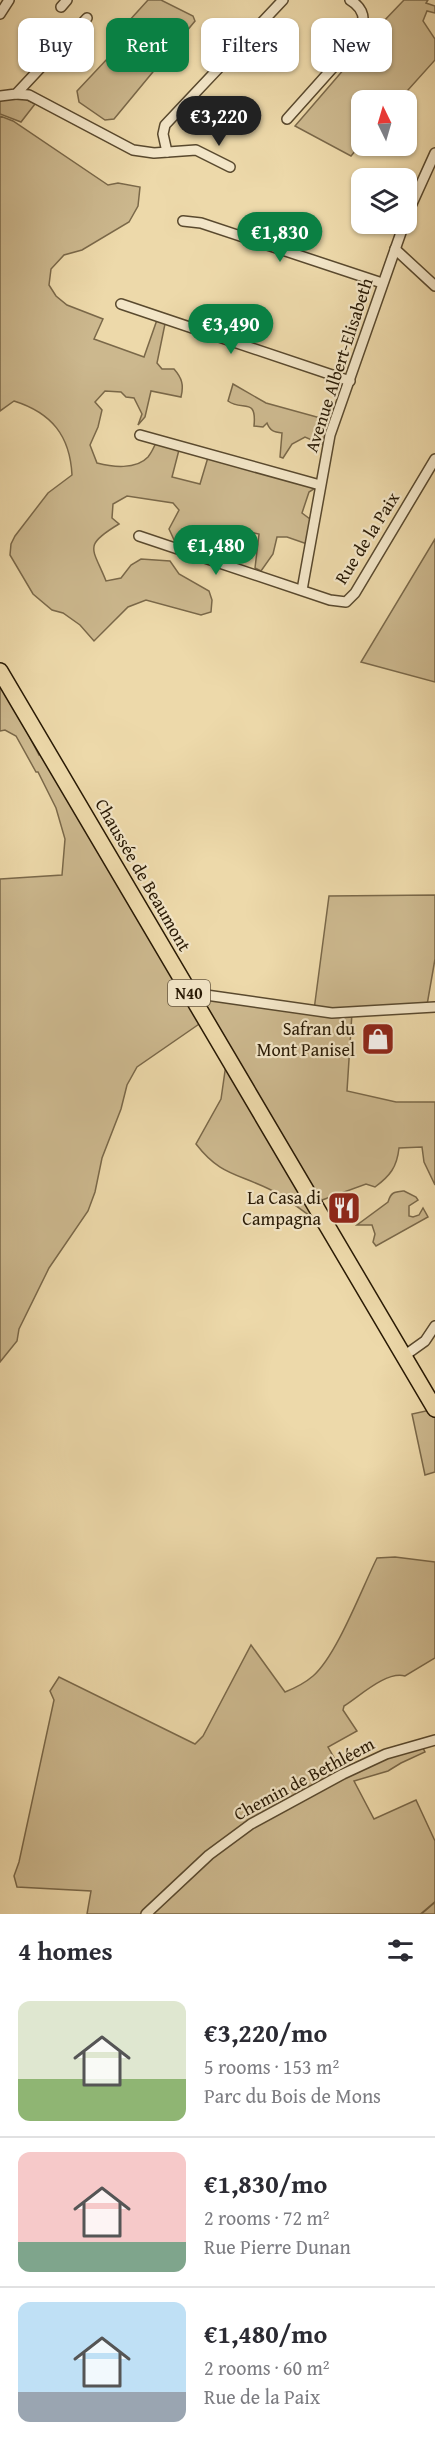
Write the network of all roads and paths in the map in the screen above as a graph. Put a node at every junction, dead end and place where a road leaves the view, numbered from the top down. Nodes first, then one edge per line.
1 (9, 0) edge
2 (283, 0) edge
3 (350, 0) edge
4 (0, 14) edge
5 (37, 72) edge
6 (16, 94) junction
7 (0, 96) edge
8 (287, 118) dead end
9 (167, 152) junction
10 (435, 153) edge
11 (230, 167) dead end
12 (417, 193) edge
13 (183, 221) dead end
14 (400, 234) edge
15 (394, 249) junction
16 (382, 283) junction
17 (434, 284) edge
18 (121, 304) dead end
19 (350, 381) junction
20 (140, 435) dead end
21 (435, 459) edge
22 (320, 485) junction
23 (139, 536) dead end
24 (302, 590) junction
25 (0, 671) edge
26 (191, 995) junction
27 (435, 1007) edge
28 (435, 1326) edge
29 (404, 1356) junction
30 (435, 1409) edge
31 (435, 1740) edge
32 (146, 1914) edge

1 - 4 street
2 - 9 street
3 - 8 street
5 - 6 street
6 - 7 street
6 - 9 street
9 - 11 street
10 - 12 street
13 - 16 street
14 - 15 street, Avenue Albert-Elisabeth
15 - 16 street, Avenue Albert-Elisabeth
15 - 17 street
16 - 19 street, Avenue Albert-Elisabeth
18 - 19 street
19 - 22 street, Avenue Albert-Elisabeth
20 - 22 street
21 - 24 street, Rue de la Paix
22 - 24 street, Avenue Albert-Elisabeth
23 - 24 street, Rue de la Paix
25 - 26 main road, Chaussée de Beaumont / N40
26 - 27 street
26 - 29 main road, Chaussée de Beaumont / N40
28 - 29 street
29 - 30 main road, Chaussée de Beaumont / N40
31 - 32 street, Chemin de Bethléem

